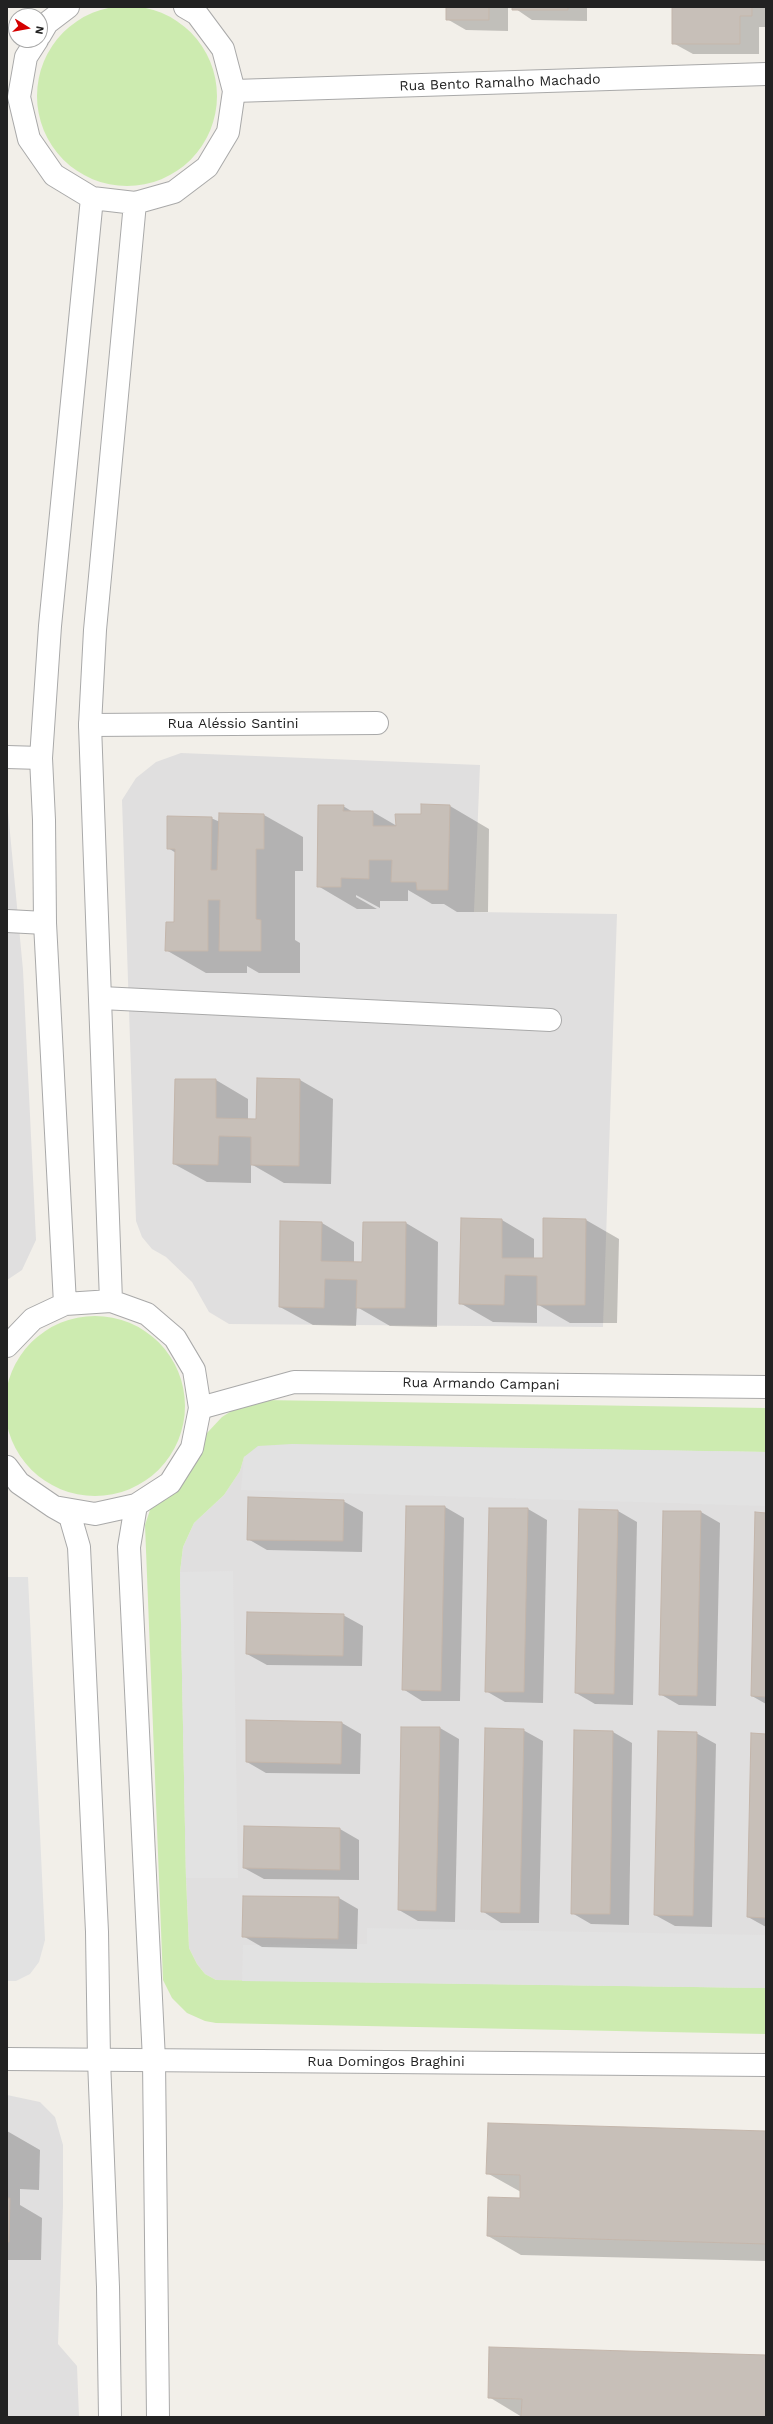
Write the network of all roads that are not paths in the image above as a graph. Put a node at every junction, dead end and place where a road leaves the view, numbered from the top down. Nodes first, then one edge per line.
1 (68, 7) edge
2 (184, 7) edge
3 (48, 22) edge
4 (32, 48) edge
5 (766, 74) edge
6 (234, 91) junction
7 (13, 96) edge
8 (92, 198) junction
9 (135, 203) junction
10 (377, 723) dead end
11 (90, 725) junction
12 (7, 757) edge
13 (41, 758) junction
14 (7, 921) edge
15 (45, 923) junction
16 (101, 998) junction
17 (550, 1020) dead end
18 (112, 1301) junction
19 (65, 1304) junction
20 (7, 1346) edge
21 (766, 1387) edge
22 (200, 1408) junction
23 (7, 1467) edge
24 (136, 1505) junction
25 (54, 1507) junction
26 (7, 2059) edge
27 (98, 2060) junction
28 (154, 2060) junction
29 (766, 2065) edge
30 (110, 2417) edge
31 (158, 2417) edge

1 - 3 street
2 - 6 street
4 - 7 street
5 - 6 street, Rua Bento Ramalho Machado
6 - 9 street
7 - 8 street
8 - 9 street
8 - 13 street
9 - 11 street
10 - 11 street, Rua Aléssio Santini
11 - 16 street
12 - 13 street
13 - 15 street
14 - 15 street
15 - 19 street
16 - 17 street
16 - 18 street
18 - 19 street
18 - 22 street
19 - 20 street
21 - 22 street, Rua Armando Campani
22 - 24 street
23 - 25 street
24 - 25 street
24 - 28 street
25 - 27 street
26 - 27 street, Rua Domingos Braghini
27 - 28 street, Rua Domingos Braghini
27 - 30 street
28 - 29 street, Rua Domingos Braghini
28 - 31 street

